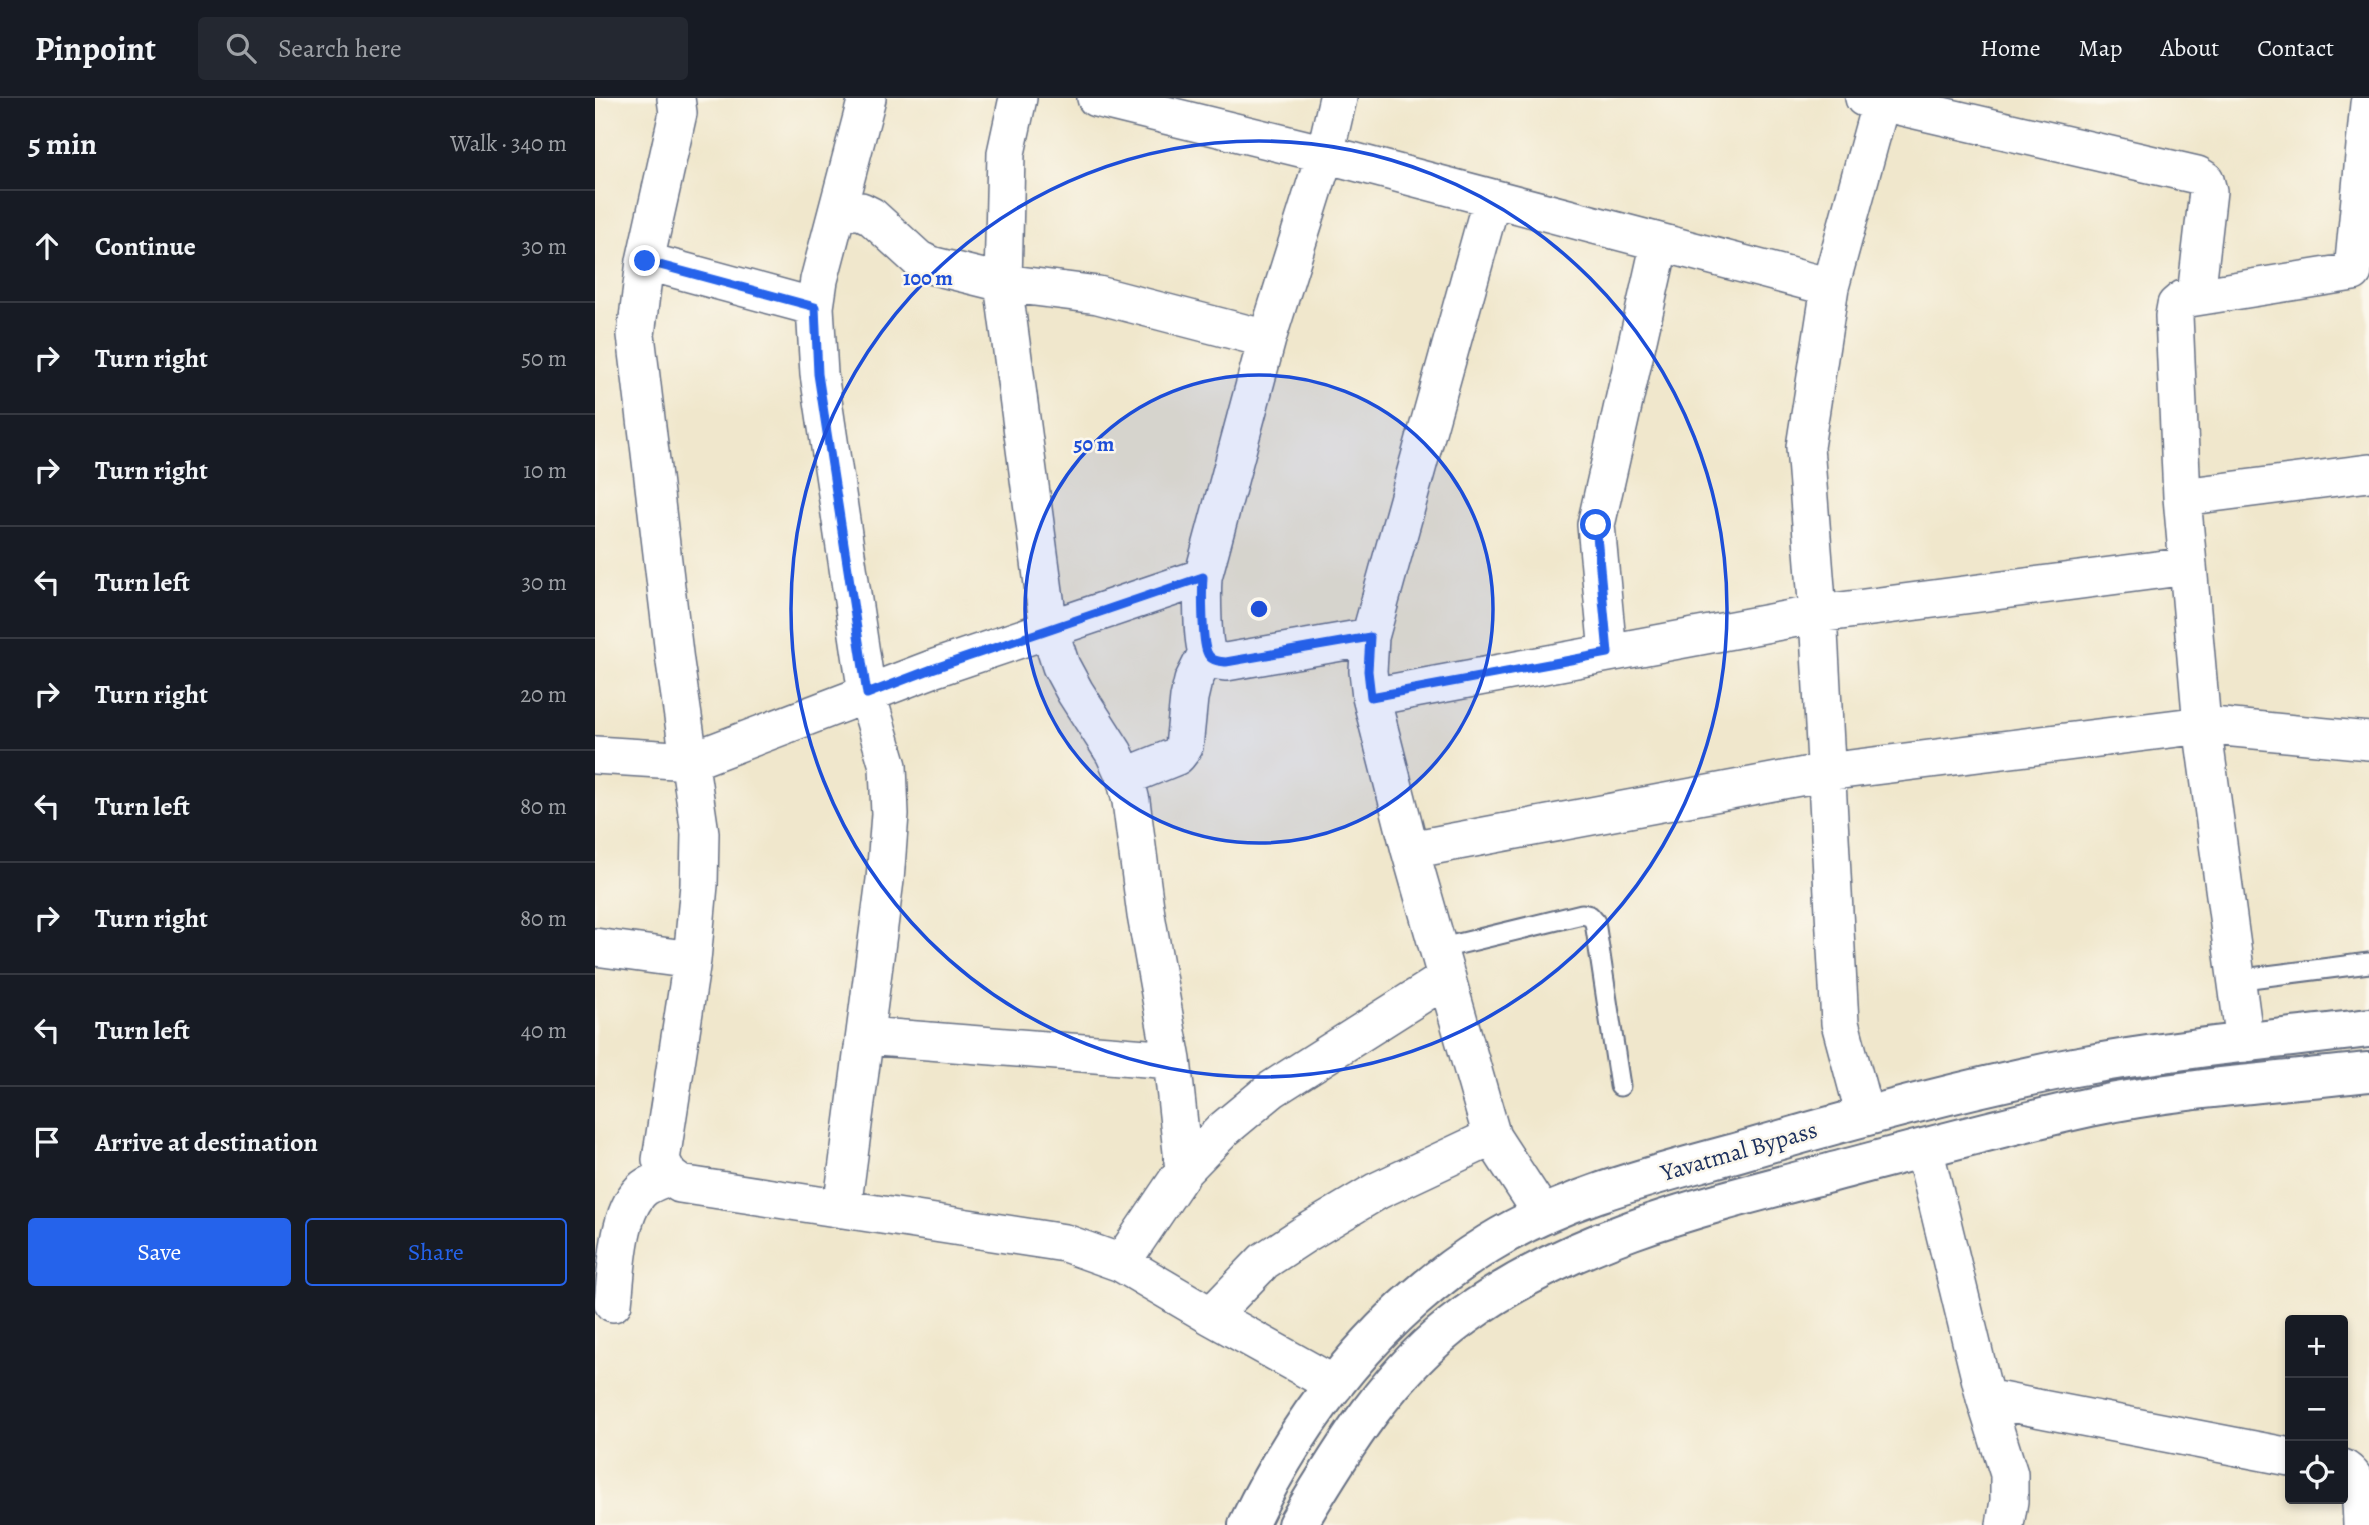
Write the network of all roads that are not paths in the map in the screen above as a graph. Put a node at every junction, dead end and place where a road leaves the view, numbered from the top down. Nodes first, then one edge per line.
1 (677, 98) edge
2 (867, 98) edge
3 (1018, 98) edge
4 (1096, 98) edge
5 (1338, 98) edge
6 (1875, 100) edge
7 (2369, 104) edge
8 (1325, 154) junction
9 (1492, 198) junction
10 (838, 211) junction
11 (1660, 242) junction
12 (645, 261) junction
13 (2361, 273) edge
14 (1003, 284) junction
15 (1830, 287) junction
16 (2196, 296) junction
17 (815, 307) junction
18 (1267, 340) junction
19 (2369, 473) edge
20 (2182, 497) junction
21 (2188, 566) junction
22 (1203, 577) junction
23 (1818, 614) junction
24 (1049, 629) junction
25 (1370, 637) junction
26 (1207, 653) junction
27 (1608, 653) junction
28 (867, 694) junction
29 (1371, 697) junction
30 (2202, 725) junction
31 (2369, 741) edge
32 (595, 755) edge
33 (691, 761) junction
34 (1826, 772) junction
35 (1125, 777) junction
36 (1410, 850) junction
37 (595, 947) edge
38 (692, 960) junction
39 (2369, 962) edge
40 (1443, 963) junction
41 (2235, 980) junction
42 (2369, 1028) edge
43 (865, 1036) junction
44 (2245, 1043) junction
45 (1172, 1060) junction
46 (2369, 1072) edge
47 (1620, 1086) dead end
48 (1865, 1116) junction
49 (1492, 1138) junction
50 (1924, 1148) junction
51 (1184, 1170) junction
52 (669, 1176) junction
53 (842, 1209) junction
54 (1543, 1215) junction
55 (1121, 1263) junction
56 (613, 1303) dead end
57 (1211, 1316) junction
58 (1335, 1385) junction
59 (1985, 1398) junction
60 (2285, 1456) edge
61 (2354, 1465) edge
62 (1248, 1525) edge
63 (1297, 1525) edge
64 (2005, 1525) edge
65 (2362, 1525) edge

1 - 12 street
2 - 10 street
3 - 14 street
4 - 8 street
5 - 8 street
6 - 15 street
6 - 16 street
7 - 13 street
8 - 9 street
8 - 18 street
9 - 11 street
9 - 25 street
10 - 14 street
10 - 17 street
11 - 15 street
11 - 27 street
12 - 17 street
12 - 33 street
13 - 16 street
14 - 18 street
14 - 24 street
15 - 23 street
16 - 20 street
17 - 28 street
18 - 22 street
19 - 20 street
20 - 21 street
21 - 23 street
21 - 30 street
22 - 24 street
22 - 26 street
23 - 27 street
23 - 34 street
24 - 28 street
24 - 35 street
25 - 26 street
25 - 29 street
26 - 35 street
27 - 29 street
28 - 33 street
28 - 43 street
29 - 36 street
30 - 31 street
30 - 34 street
30 - 41 street
32 - 33 street
33 - 38 street
34 - 36 street
34 - 48 street
35 - 45 street
36 - 40 street
37 - 38 street
38 - 52 street
39 - 41 lane
40 - 47 lane
40 - 49 street
40 - 51 street
41 - 44 street
42 - 44 main road, Yavatmal Bypass
43 - 45 street
43 - 53 street
44 - 48 main road, Yavatmal Bypass
45 - 51 street
46 - 50 main road, Yavatmal Bypass
48 - 54 main road, Yavatmal Bypass
49 - 54 street
49 - 57 street
50 - 59 street
50 - 63 main road, Yavatmal Bypass
51 - 55 street
52 - 53 street
52 - 56 street
53 - 55 street
54 - 58 main road, Yavatmal Bypass
55 - 57 street
57 - 58 street
58 - 62 main road, Yavatmal Bypass
59 - 60 street
59 - 64 street
61 - 65 street

